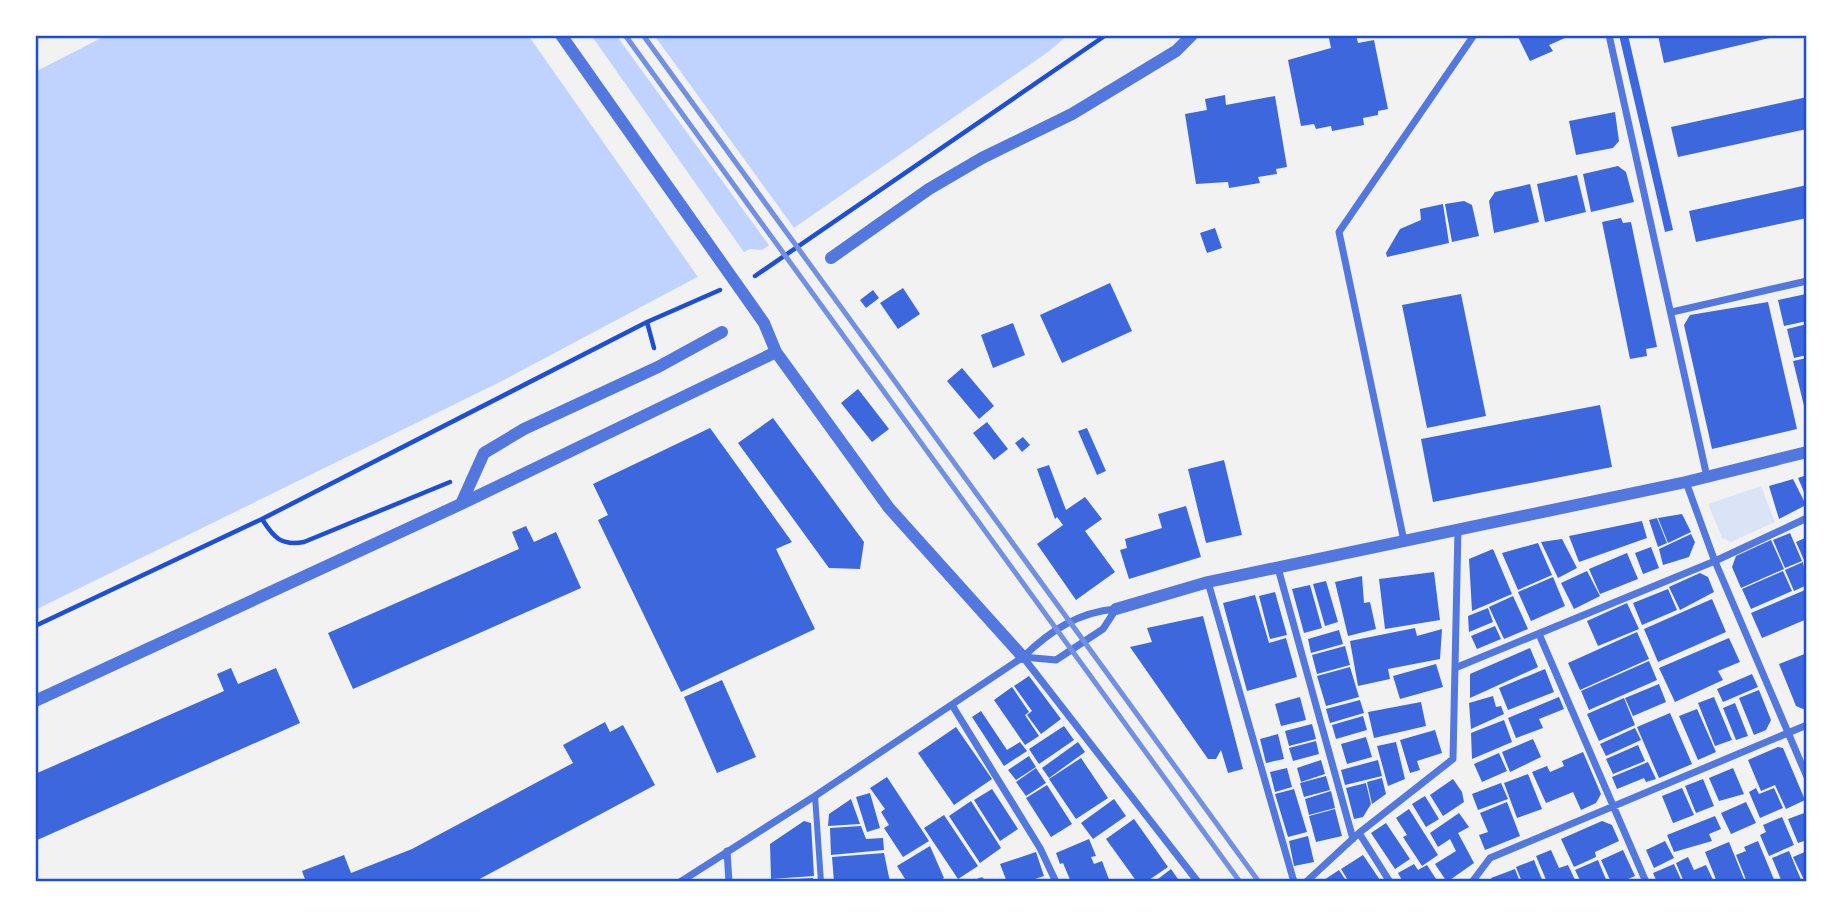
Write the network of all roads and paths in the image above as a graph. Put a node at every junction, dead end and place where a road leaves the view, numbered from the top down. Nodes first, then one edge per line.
1 (561, 35) edge
2 (1105, 35) edge
3 (1192, 35) edge
4 (1474, 35) edge
5 (1609, 35) edge
6 (831, 258) dead end
7 (751, 278) dead end
8 (1807, 281) edge
9 (728, 287) dead end
10 (1672, 312) junction
11 (647, 322) junction
12 (722, 332) dead end
13 (776, 352) junction
14 (658, 367) junction
15 (1807, 452) edge
16 (477, 471) junction
17 (1707, 477) junction
18 (1686, 482) junction
19 (461, 504) junction
20 (1807, 518) edge
21 (261, 519) junction
22 (1458, 529) junction
23 (1404, 541) junction
24 (1715, 561) junction
25 (1278, 568) junction
26 (1208, 582) junction
27 (1116, 609) junction
28 (35, 626) edge
29 (1539, 634) junction
30 (1023, 657) junction
31 (1455, 668) junction
32 (35, 701) edge
33 (952, 705) junction
34 (1807, 724) edge
35 (1788, 733) junction
36 (1807, 777) edge
37 (815, 796) junction
38 (1614, 806) junction
39 (1356, 836) junction
40 (727, 851) junction
41 (680, 882) edge
42 (729, 882) edge
43 (821, 882) edge
44 (1056, 882) edge
45 (1198, 882) edge
46 (1294, 882) edge
47 (1306, 882) edge
48 (1390, 882) edge
49 (1472, 882) edge
50 (1646, 882) edge

1 - 13 street
2 - 7 path
3 - 6 street
4 - 23 street
5 - 10 street
8 - 10 street
9 - 11 path
10 - 17 street
11 - 14 path
11 - 21 path
12 - 14 street
13 - 19 street
13 - 30 street
14 - 16 street
15 - 17 street
16 - 19 street
16 - 21 path
17 - 18 street
18 - 22 street
18 - 24 street
19 - 32 street
20 - 24 street
21 - 28 path
22 - 23 street
22 - 31 street
23 - 25 street
24 - 29 street
24 - 35 street
25 - 26 street
25 - 39 street
26 - 27 street
26 - 46 street
27 - 30 street
27 - 30 street
29 - 31 street
29 - 38 street
30 - 33 street
30 - 45 street
31 - 39 street
33 - 37 street
33 - 44 street
34 - 35 street
35 - 36 street
35 - 38 street
37 - 40 street
37 - 43 street
38 - 49 street
38 - 50 street
39 - 47 street
39 - 48 street
40 - 41 street
40 - 42 street

